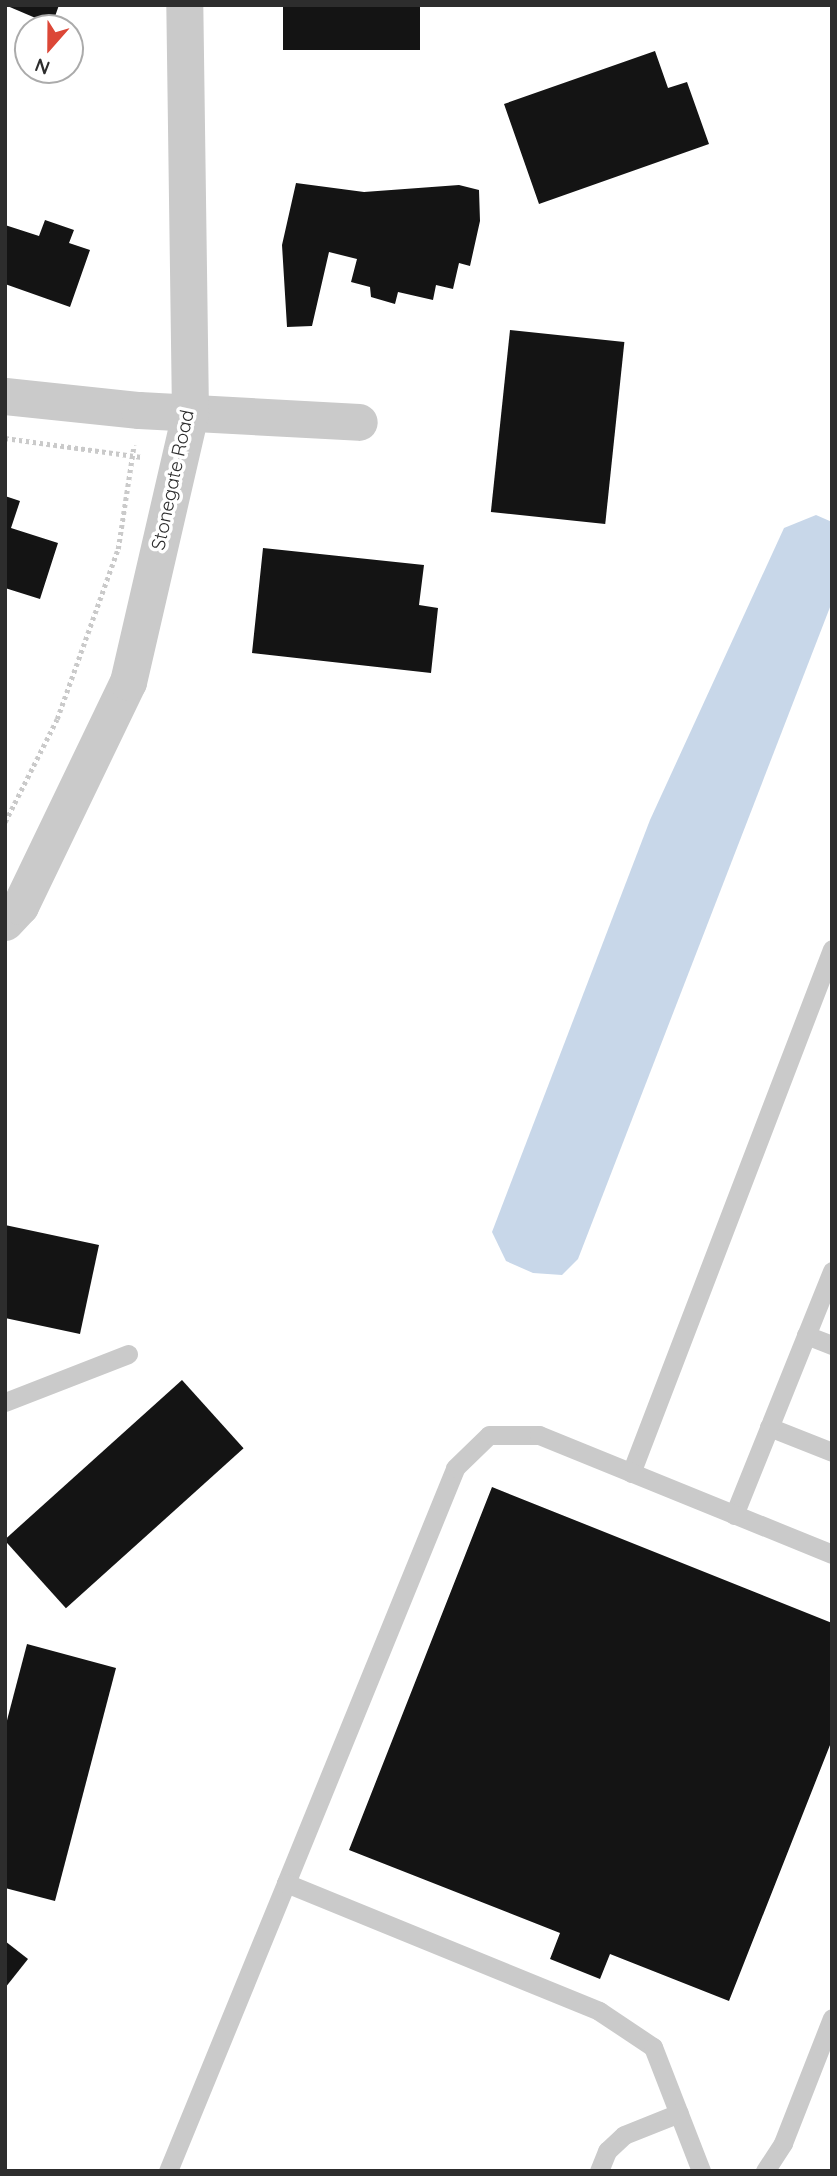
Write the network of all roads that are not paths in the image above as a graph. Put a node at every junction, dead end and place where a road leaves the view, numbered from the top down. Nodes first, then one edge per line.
1 (184, 5) edge
2 (5, 396) edge
3 (190, 413) junction
4 (359, 422) dead end
5 (5, 922) edge
6 (832, 949) edge
7 (832, 1271) edge
8 (806, 1335) junction
9 (832, 1345) edge
10 (128, 1354) dead end
11 (5, 1402) edge
12 (769, 1427) junction
13 (832, 1452) edge
14 (631, 1472) junction
15 (734, 1515) junction
16 (832, 1554) edge
17 (286, 1883) junction
18 (832, 2018) edge
19 (679, 2113) junction
20 (168, 2171) edge
21 (599, 2171) edge
22 (701, 2171) edge
23 (765, 2171) edge

1 - 3 street, Stonegate Road
2 - 3 street
3 - 4 street
3 - 5 street, Stonegate Road
6 - 14 lane
7 - 8 lane
8 - 9 lane
8 - 12 lane
10 - 11 lane
12 - 13 lane
12 - 15 lane
14 - 15 lane
14 - 17 lane
15 - 16 lane
17 - 19 lane
17 - 20 lane
18 - 23 lane
19 - 21 lane
19 - 22 lane

